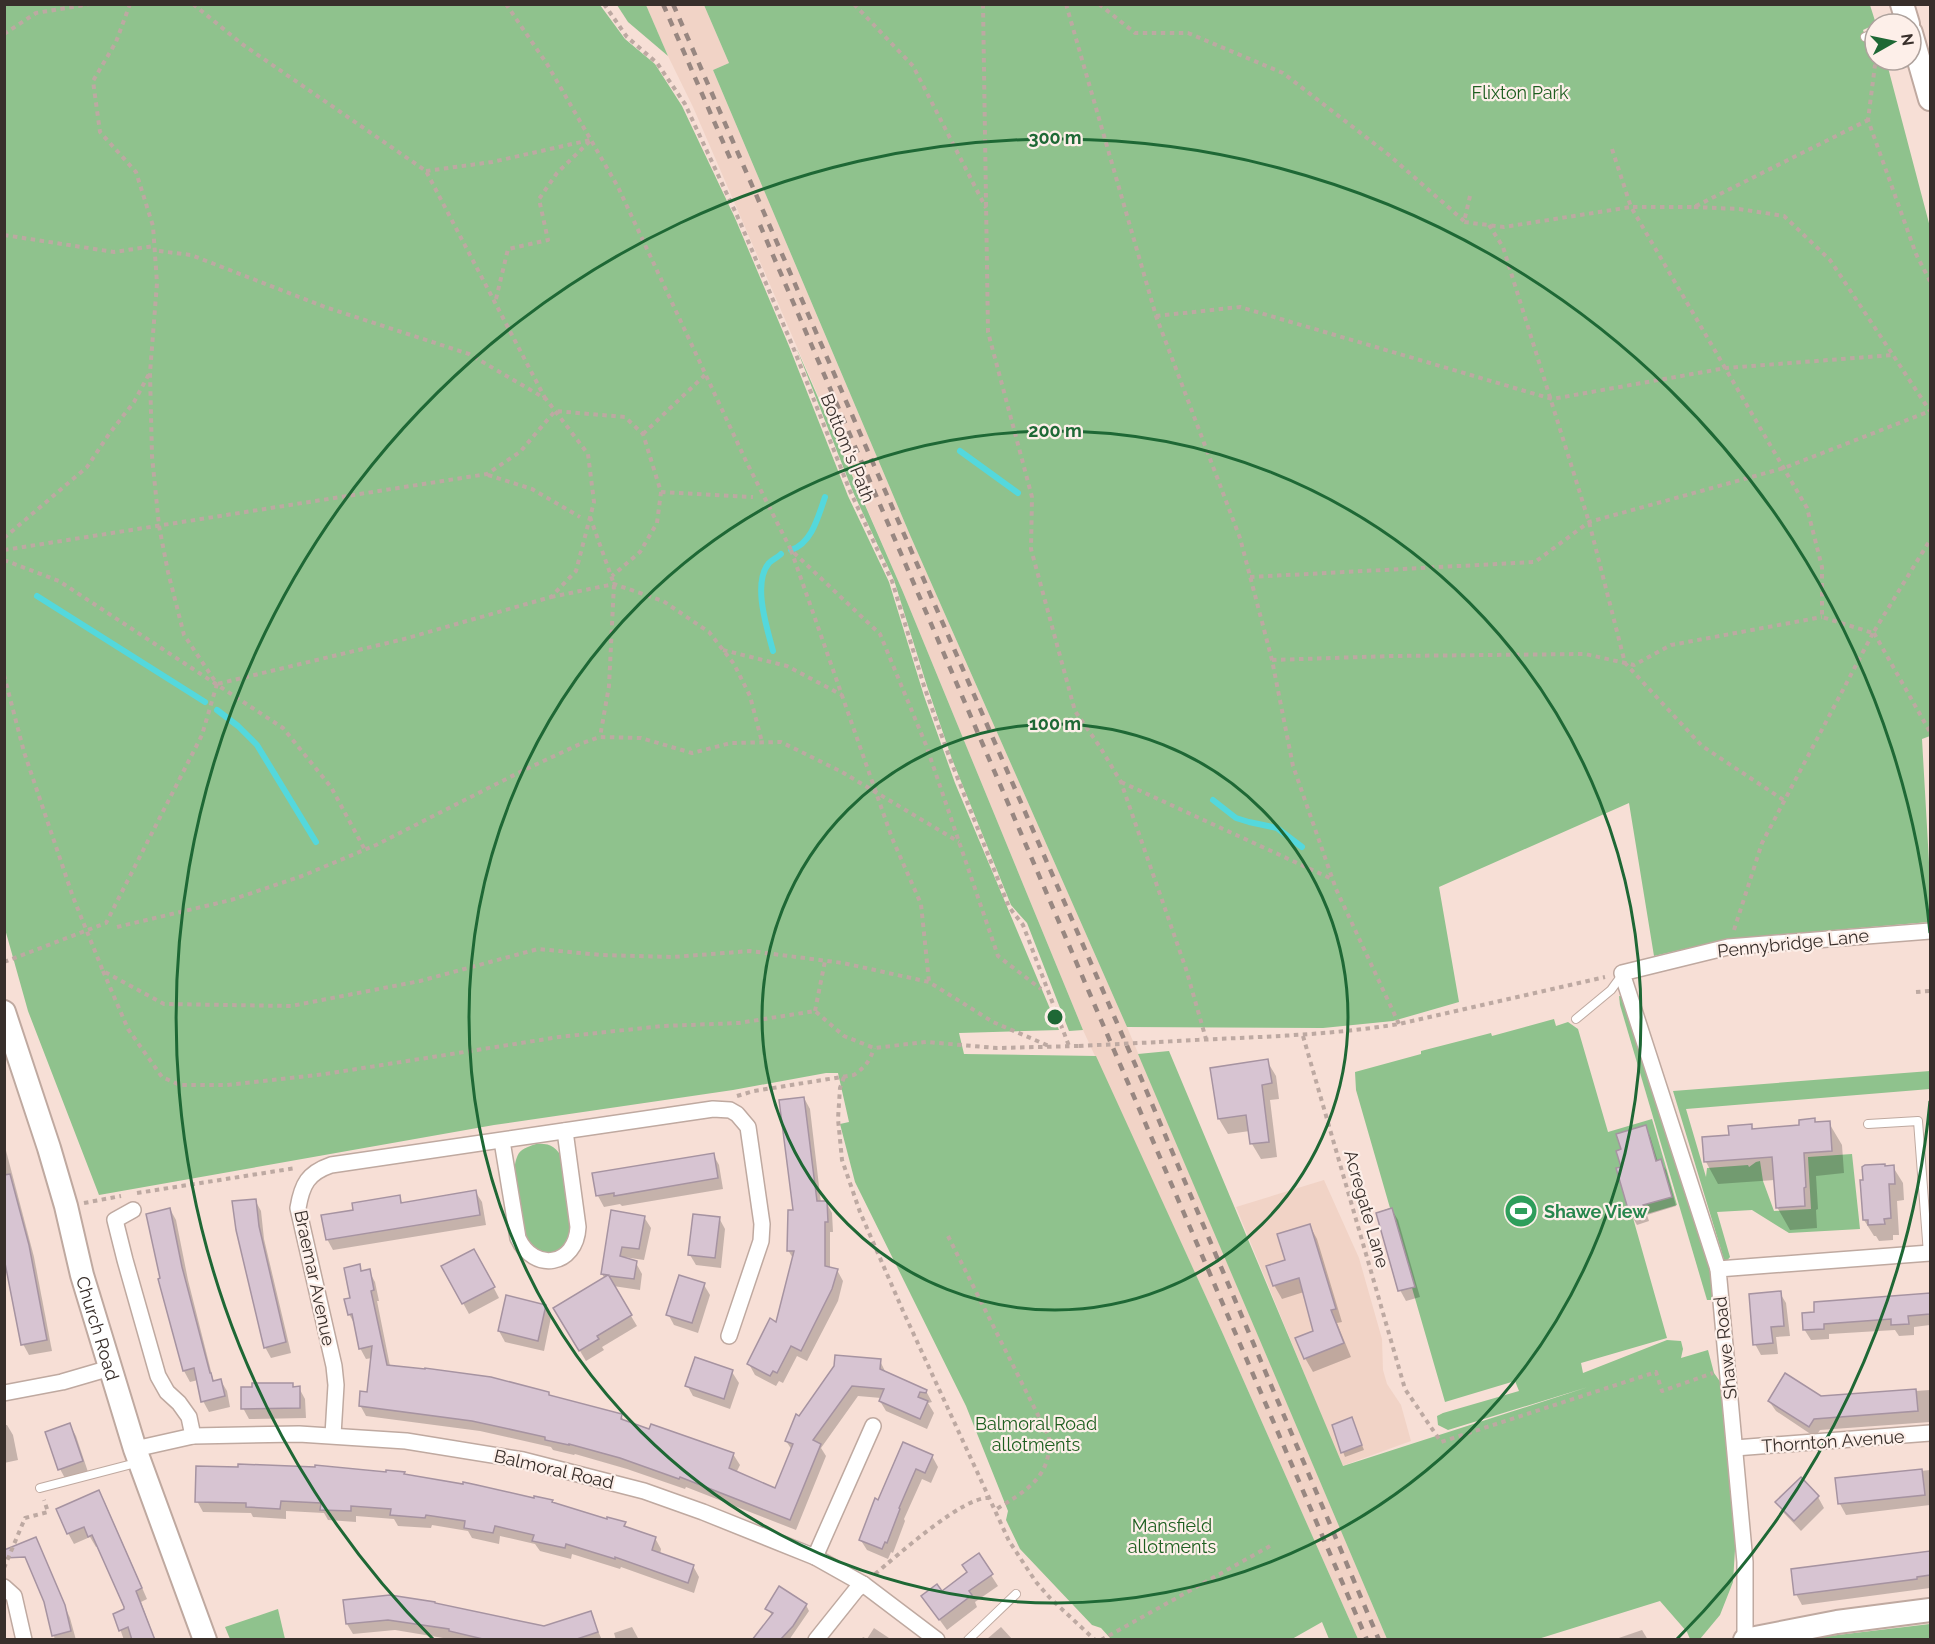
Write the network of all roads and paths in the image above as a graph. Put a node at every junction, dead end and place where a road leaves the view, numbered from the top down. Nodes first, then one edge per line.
1 (90, 4) edge
2 (130, 4) edge
3 (193, 4) edge
4 (506, 4) edge
5 (604, 4) edge
6 (854, 4) edge
7 (983, 4) edge
8 (1066, 4) edge
9 (1099, 4) edge
10 (4, 34) edge
11 (1874, 72) edge
12 (1922, 72) edge
13 (1930, 99) edge
14 (1868, 120) junction
15 (591, 140) junction
16 (1612, 149) dead end
17 (426, 171) junction
18 (1470, 196) dead end
19 (1631, 207) junction
20 (1694, 207) junction
21 (986, 209) junction
22 (1464, 222) junction
23 (1488, 225) junction
24 (4, 235) edge
25 (154, 246) junction
26 (159, 251) dead end
27 (1930, 281) edge
28 (495, 300) junction
29 (1156, 316) junction
30 (1893, 356) junction
31 (1726, 368) junction
32 (150, 373) junction
33 (706, 374) junction
34 (546, 399) junction
35 (1552, 399) junction
36 (555, 411) junction
37 (1930, 411) edge
38 (643, 434) junction
39 (1784, 468) junction
40 (487, 474) junction
41 (661, 492) junction
42 (753, 497) dead end
43 (590, 516) junction
44 (580, 517) dead end
45 (1589, 522) junction
46 (159, 526) junction
47 (4, 538) edge
48 (1930, 540) edge
49 (4, 550) edge
50 (791, 550) junction
51 (4, 560) edge
52 (612, 576) junction
53 (1250, 578) junction
54 (615, 584) junction
55 (550, 597) junction
56 (1822, 617) junction
57 (1873, 633) junction
58 (723, 650) junction
59 (1272, 660) junction
60 (1625, 663) junction
61 (4, 675) edge
62 (217, 684) junction
63 (842, 695) junction
64 (1930, 732) edge
65 (600, 737) junction
66 (762, 742) junction
67 (1121, 782) junction
68 (1785, 801) junction
69 (959, 842) junction
70 (365, 850) junction
71 (1332, 880) junction
72 (117, 927) dead end
73 (1930, 931) edge
74 (1728, 947) junction
75 (825, 961) junction
76 (4, 962) edge
77 (103, 971) junction
78 (1622, 973) junction
79 (929, 982) junction
80 (1041, 989) dead end
81 (1930, 991) edge
82 (1916, 992) dead end
83 (815, 1011) junction
84 (4, 1012) edge
85 (1576, 1019) dead end
86 (1399, 1024) junction
87 (1303, 1036) junction
88 (1206, 1039) junction
89 (1049, 1046) junction
90 (1070, 1046) junction
91 (874, 1048) junction
92 (844, 1077) junction
93 (712, 1109) junction
94 (1868, 1124) dead end
95 (565, 1131) junction
96 (502, 1141) junction
97 (310, 1176) junction
98 (66, 1206) junction
99 (134, 1210) dead end
100 (948, 1236) dead end
101 (1929, 1253) edge
102 (1718, 1269) junction
103 (729, 1336) dead end
104 (110, 1368) junction
105 (1728, 1371) junction
106 (4, 1393) edge
107 (873, 1426) dead end
108 (1930, 1433) edge
109 (333, 1435) junction
110 (193, 1436) junction
111 (1735, 1448) junction
112 (138, 1455) junction
113 (40, 1488) joint
114 (989, 1498) junction
115 (994, 1510) junction
116 (1270, 1546) dead end
117 (815, 1557) junction
118 (4, 1568) edge
119 (863, 1584) junction
120 (4, 1587) edge
121 (1016, 1594) dead end
122 (1930, 1610) edge
123 (24, 1640) edge
124 (205, 1640) edge
125 (816, 1640) edge
126 (937, 1640) edge
127 (968, 1640) edge
128 (1095, 1640) edge
129 (1101, 1640) edge
130 (1745, 1640) edge

1 - 10 path
2 - 25 path
3 - 17 path
4 - 15 path
5 - 90 path, Bottom's Path
6 - 21 path
7 - 21 path
8 - 29 path
9 - 22 path
11 - 14 path
12 - 13 main road
14 - 20 path
14 - 27 path
15 - 17 path
15 - 28 path
15 - 33 path
16 - 19 path
17 - 28 path
18 - 22 path
19 - 20 path
19 - 23 path
19 - 31 path
20 - 30 path
21 - 67 path
22 - 23 path
23 - 35 path
24 - 25 path
25 - 32 path
26 - 34 path
28 - 34 path
29 - 35 path
29 - 53 path
30 - 31 path
30 - 37 path
31 - 35 path
31 - 39 path
32 - 46 path
32 - 47 path
33 - 38 path
33 - 50 path
34 - 36 path
35 - 45 path
36 - 38 path
36 - 40 path
36 - 43 path
37 - 39 path
38 - 41 path
39 - 45 path
39 - 56 path
40 - 44 path
40 - 46 path
41 - 42 path
41 - 52 path
43 - 52 path
43 - 55 path
45 - 53 path
45 - 60 path
46 - 49 path
46 - 62 path
48 - 57 path
50 - 63 path
50 - 69 path
51 - 62 path
52 - 54 path
53 - 59 path
54 - 55 path
54 - 58 path
54 - 65 path
55 - 62 path
56 - 57 path
56 - 60 path
57 - 64 path
57 - 68 path
58 - 63 path
58 - 66 path
59 - 60 path
59 - 71 path
60 - 68 path
61 - 77 path
62 - 70 path
62 - 76 path
63 - 79 path
65 - 66 path
65 - 70 path
66 - 69 path
67 - 71 path
67 - 88 path
68 - 74 path
69 - 80 path
70 - 72 path
71 - 86 path
73 - 74 street, Pennybridge Lane
74 - 78 street, Pennybridge Lane
75 - 77 path
75 - 79 path
75 - 83 path
77 - 83 path
78 - 85 lane
78 - 86 path
78 - 102 street, Shawe Road
79 - 89 path
81 - 82 path
83 - 91 path
84 - 98 main road, Church Road
86 - 87 path
87 - 88 path
87 - 105 path, Acregate Lane
88 - 90 path, bridge
89 - 90 path
89 - 91 path
91 - 92 path
92 - 93 path
92 - 114 path
93 - 95 street
93 - 103 street
94 - 101 lane
95 - 96 street
95 - 96 street
96 - 97 street
97 - 98 path
97 - 109 street, Braemar Avenue
98 - 104 main road, Church Road
99 - 110 street
100 - 115 path
101 - 102 street
102 - 105 street, Shawe Road
104 - 106 street
104 - 112 main road, Church Road
105 - 111 street, Shawe Road
107 - 117 street
108 - 111 street, Thornton Avenue
109 - 110 street, Balmoral Road
109 - 117 street, Balmoral Road
110 - 112 street, Balmoral Road
111 - 130 street, Shawe Road
112 - 113 lane
112 - 124 main road, Church Road
113 - 118 path
114 - 115 path
114 - 119 path
115 - 128 path
116 - 129 path
117 - 119 street, Balmoral Road
119 - 125 street
119 - 126 street, Balmoral Road
120 - 123 street
121 - 127 lane
122 - 130 main road

